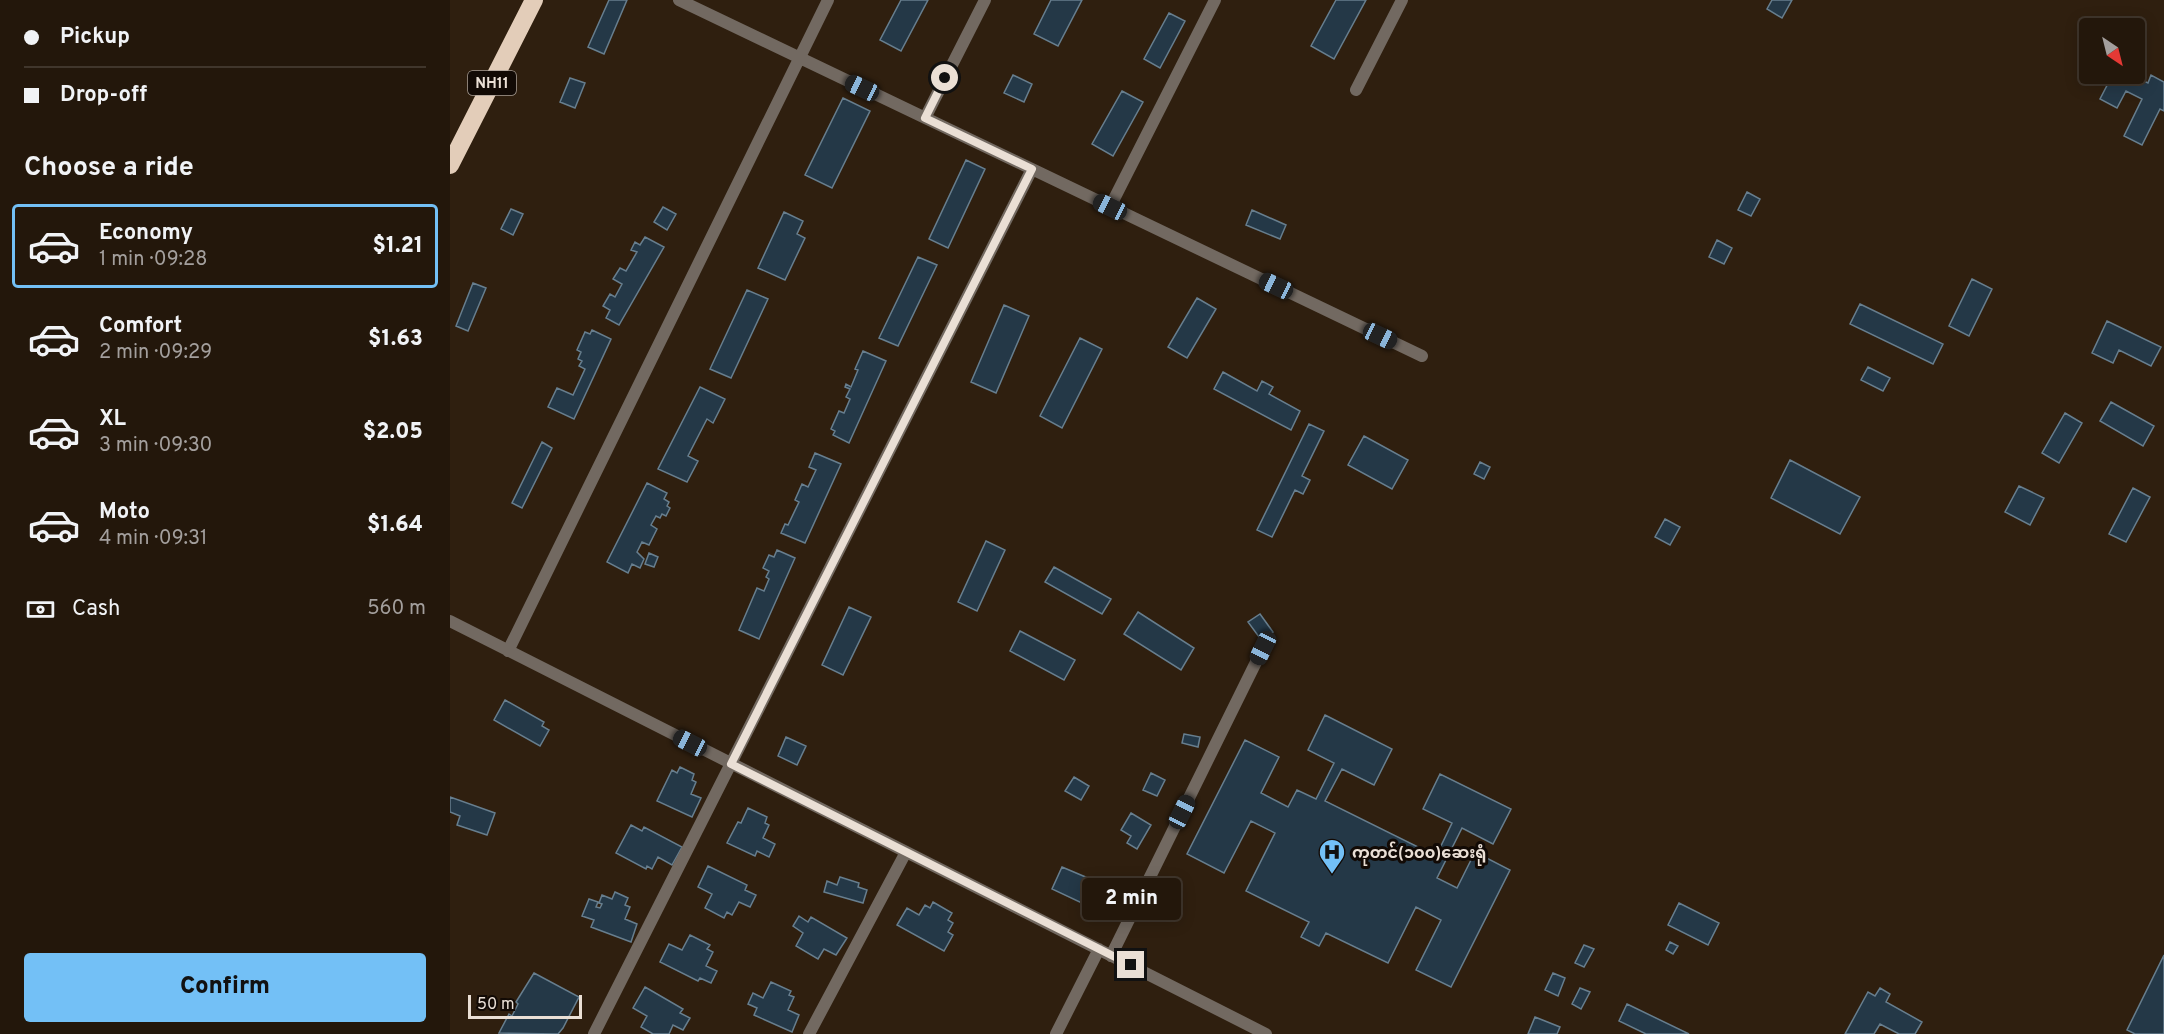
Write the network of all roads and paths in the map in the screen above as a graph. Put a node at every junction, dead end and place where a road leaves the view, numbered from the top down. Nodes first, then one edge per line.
1 (534, 0) edge
2 (679, 0) edge
3 (828, 0) edge
4 (985, 0) edge
5 (1215, 0) edge
6 (1402, 0) edge
7 (800, 58) junction
8 (1356, 90) dead end
9 (925, 118) junction
10 (450, 165) edge
11 (1032, 169) junction
12 (1110, 207) junction
13 (1422, 356) dead end
14 (450, 621) edge
15 (1263, 648) dead end
16 (507, 651) junction
17 (731, 764) junction
18 (906, 852) junction
19 (1099, 949) junction
20 (1111, 956) junction
21 (594, 1034) edge
22 (809, 1034) edge
23 (1056, 1034) edge
24 (1266, 1034) edge

1 - 10 highway, NH11
2 - 7 street
3 - 7 street
4 - 9 street
5 - 12 street
6 - 8 street
7 - 9 street
7 - 16 street
9 - 11 street
11 - 12 street
11 - 17 street
12 - 13 street
14 - 16 street
15 - 20 street
16 - 17 street
17 - 18 street
17 - 21 street
18 - 19 street
18 - 22 street
19 - 20 street
19 - 23 street
20 - 24 street

